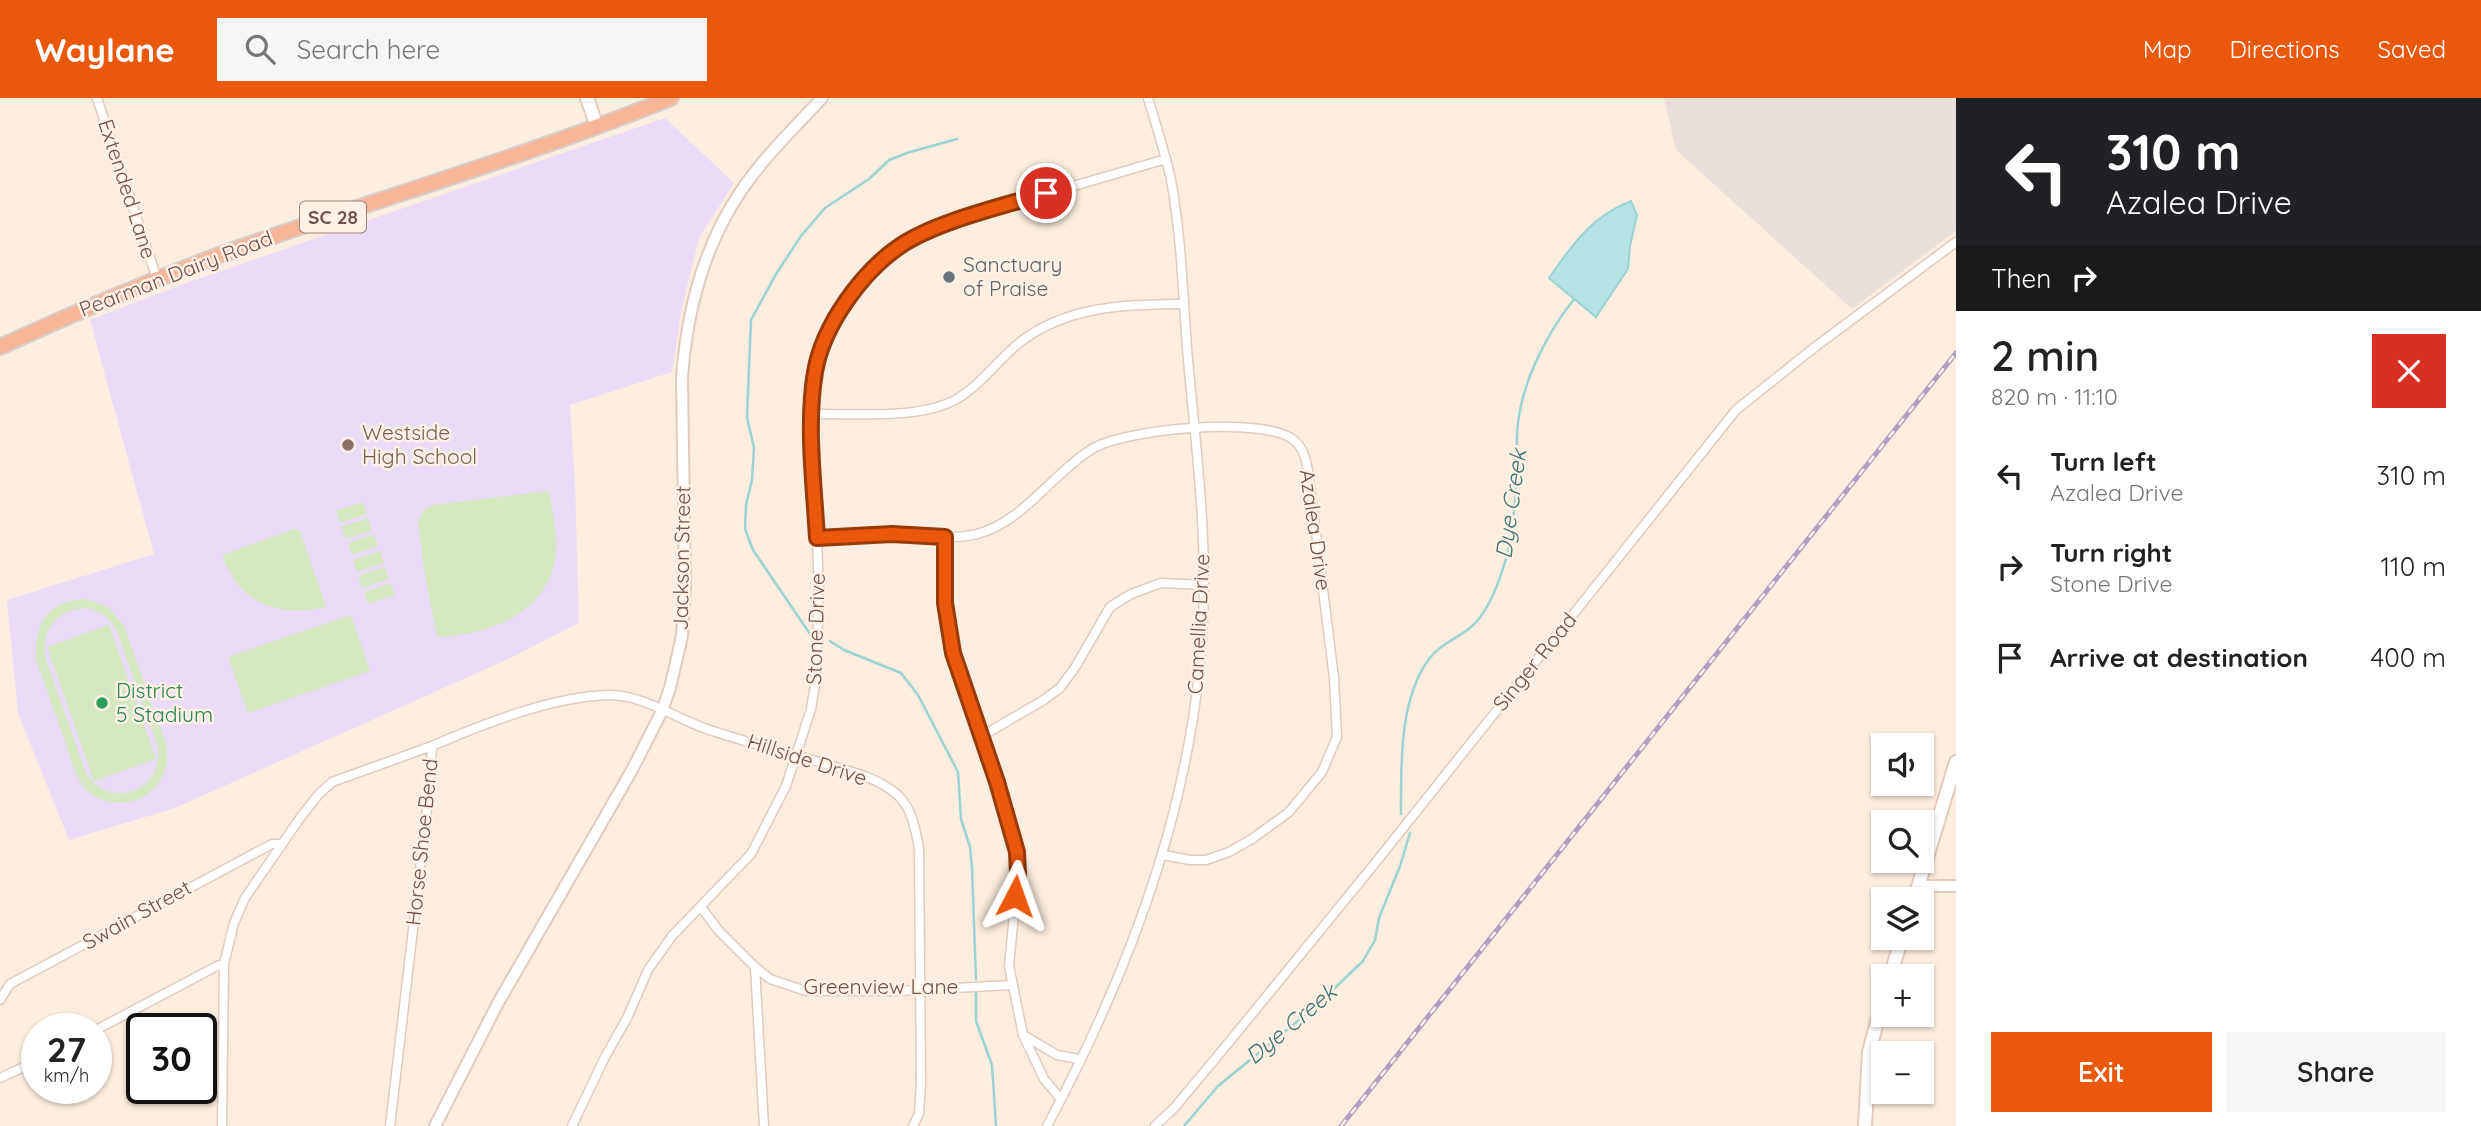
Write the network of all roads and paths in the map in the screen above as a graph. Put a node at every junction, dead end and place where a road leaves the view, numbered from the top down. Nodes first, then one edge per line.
1 (97, 98) edge
2 (587, 98) edge
3 (671, 98) edge
4 (822, 98) edge
5 (1148, 98) edge
6 (597, 127) junction
7 (1166, 159) junction
8 (1956, 242) edge
9 (157, 279) junction
10 (1183, 304) junction
11 (0, 347) edge
12 (812, 414) junction
13 (1195, 428) junction
14 (945, 537) junction
15 (817, 538) junction
16 (1204, 585) junction
17 (662, 711) junction
18 (982, 736) junction
19 (432, 746) junction
20 (796, 755) junction
21 (1956, 762) edge
22 (282, 844) junction
23 (1163, 855) junction
24 (1918, 886) joint
25 (1956, 886) edge
26 (701, 907) junction
27 (224, 964) junction
28 (755, 967) junction
29 (1011, 985) junction
30 (920, 988) junction
31 (0, 1000) edge
32 (112, 1022) edge
33 (1876, 1027) edge
34 (1023, 1035) junction
35 (1079, 1059) junction
36 (21, 1068) edge
37 (0, 1078) edge
38 (1060, 1098) junction
39 (222, 1126) edge
40 (390, 1126) edge
41 (435, 1126) edge
42 (572, 1126) edge
43 (764, 1126) edge
44 (914, 1126) edge
45 (1046, 1126) edge
46 (1155, 1126) edge
47 (1865, 1126) edge

1 - 9 street, Extended Lane
2 - 6 main road
3 - 6 highway, Pearman Dairy Road / SC 28
4 - 17 street, Jackson Street
5 - 7 street, Camellia Drive
6 - 9 highway, Pearman Dairy Road / SC 28
7 - 10 street, Camellia Drive
7 - 12 street, Stone Drive
8 - 46 street, Singer Road
9 - 11 highway, Pearman Dairy Road / SC 28
10 - 12 street
10 - 13 street, Camellia Drive
12 - 15 street, Stone Drive
13 - 14 street, Azalea Drive
13 - 16 street, Camellia Drive
13 - 23 street, Azalea Drive
14 - 15 street, Azalea Drive
14 - 18 street
15 - 20 street, Stone Drive
16 - 18 street
16 - 23 street, Camellia Drive
17 - 19 street, Hillside Drive
17 - 20 street, Hillside Drive
17 - 41 street, Jackson Street
18 - 29 street
19 - 22 street, Horse Shoe Bend
19 - 40 street, Horse Shoe Bend
20 - 26 street, Stone Drive
20 - 30 street, Hillside Drive
21 - 24 main road
22 - 27 street, Horse Shoe Bend
22 - 31 street, Swain Street
23 - 35 street, Camellia Drive
24 - 25 street
26 - 28 street
26 - 42 street, Stone Drive
27 - 32 street
27 - 39 street, Horse Shoe Bend
28 - 30 street, Greenview Lane
28 - 43 street
29 - 30 street, Greenview Lane
29 - 34 street
30 - 44 street, Hillside Drive
33 - 47 main road
34 - 35 street
34 - 38 street
35 - 38 street, Camellia Drive
36 - 37 street
38 - 45 street, Camellia Drive

